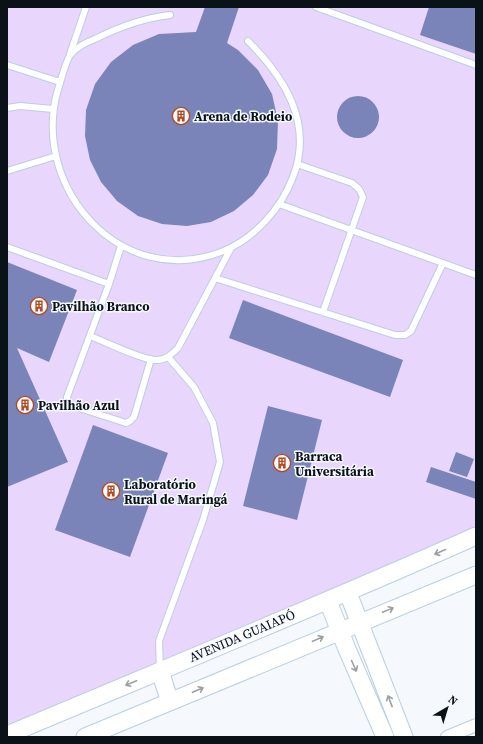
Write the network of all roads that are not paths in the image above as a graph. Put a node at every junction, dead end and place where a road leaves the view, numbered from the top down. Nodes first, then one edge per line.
1 (86, 7) edge
2 (316, 7) edge
3 (170, 15) dead end
4 (248, 41) dead end
5 (70, 54) junction
6 (7, 65) edge
7 (476, 65) edge
8 (60, 82) junction
9 (7, 108) edge
10 (53, 109) junction
11 (56, 156) junction
12 (297, 164) junction
13 (7, 171) edge
14 (279, 204) junction
15 (351, 230) junction
16 (121, 246) junction
17 (7, 247) edge
18 (231, 248) junction
19 (443, 263) junction
20 (476, 275) edge
21 (215, 278) junction
22 (109, 284) junction
23 (323, 312) junction
24 (90, 336) junction
25 (168, 357) junction
26 (151, 359) junction
27 (476, 536) edge
28 (476, 575) edge
29 (348, 592) junction
30 (328, 601) junction
31 (360, 622) junction
32 (339, 630) junction
33 (160, 671) junction
34 (170, 702) junction
35 (476, 725) edge
36 (7, 735) edge
37 (85, 737) edge
38 (385, 737) edge
39 (404, 737) edge
40 (447, 737) edge

1 - 5 lane
2 - 7 lane
3 - 5 lane
4 - 12 lane
5 - 8 lane
6 - 8 lane
8 - 10 lane
9 - 10 lane
10 - 11 lane
11 - 13 lane
11 - 16 lane
12 - 14 lane
12 - 15 lane
14 - 15 lane
14 - 18 lane
15 - 19 lane
15 - 23 lane
16 - 18 lane
16 - 22 lane
17 - 22 lane
18 - 21 lane
19 - 20 lane
19 - 23 lane
21 - 23 lane
21 - 25 lane
22 - 24 lane
24 - 26 lane
24 - 26 lane
25 - 26 lane
25 - 33 lane
27 -> 29 main road, AVENIDA GUAIAPÓ
31 -> 28 main road
29 - 30 main road, AVENIDA GUAIAPÓ
29 - 31 main road
30 - 32 main road
30 - 33 main road, AVENIDA GUAIAPÓ
31 - 32 main road
39 -> 31 main road
34 -> 32 main road
32 -> 38 main road
33 - 34 main road
33 -> 36 main road, AVENIDA GUAIAPÓ
34 - 37 main road
35 - 40 street

